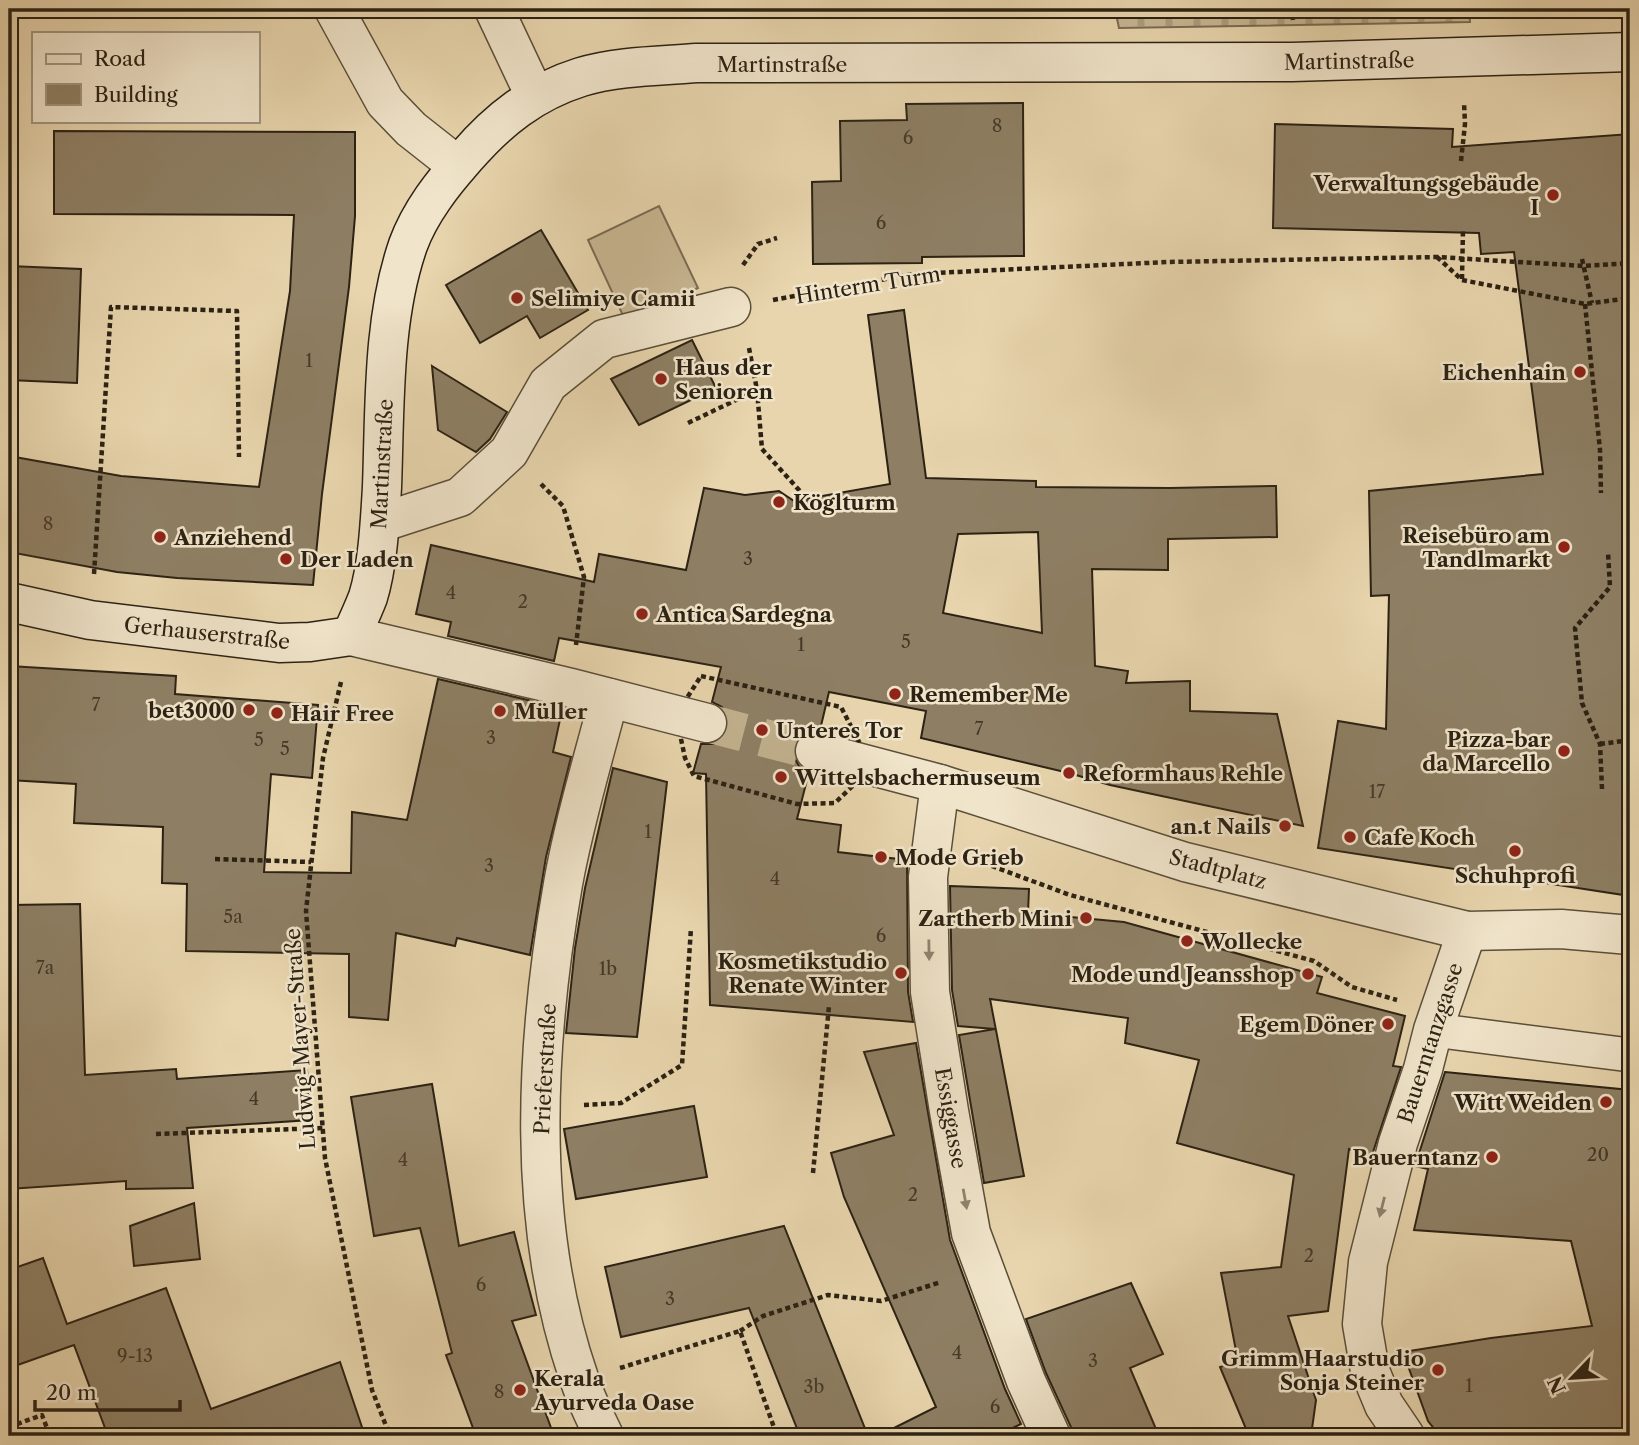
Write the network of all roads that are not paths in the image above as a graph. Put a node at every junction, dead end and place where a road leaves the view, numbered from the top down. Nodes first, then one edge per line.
1 (334, 9) edge
2 (494, 9) edge
3 (1630, 52) edge
4 (535, 96) junction
5 (458, 166) junction
6 (736, 306) road end
7 (380, 523) junction
8 (9, 602) edge
9 (351, 636) junction
10 (608, 698) junction
11 (692, 719) tunnel mouth
12 (815, 751) tunnel mouth
13 (940, 785) junction
14 (1467, 931) junction
15 (1630, 935) edge
16 (1435, 1021) junction
17 (1630, 1055) edge
18 (604, 1436) edge
19 (1051, 1436) edge
20 (1405, 1436) edge

1 - 5 street
2 - 4 street
3 - 4 street, Martinstraße
4 - 5 street, Martinstraße
5 - 7 street, Martinstraße
6 - 7 street
7 - 9 street, Martinstraße
8 - 9 street, Gerhauserstraße
9 - 10 street, Gerhauserstraße
10 - 11 street
10 - 18 street, Prieferstraße
12 - 13 street, Stadtplatz
13 - 14 street, Stadtplatz
13 -> 19 street, Essiggasse
14 - 15 street, Stadtplatz
14 - 16 street, Bauerntanzgasse
16 - 17 street
16 -> 20 street, Bauerntanzgasse

